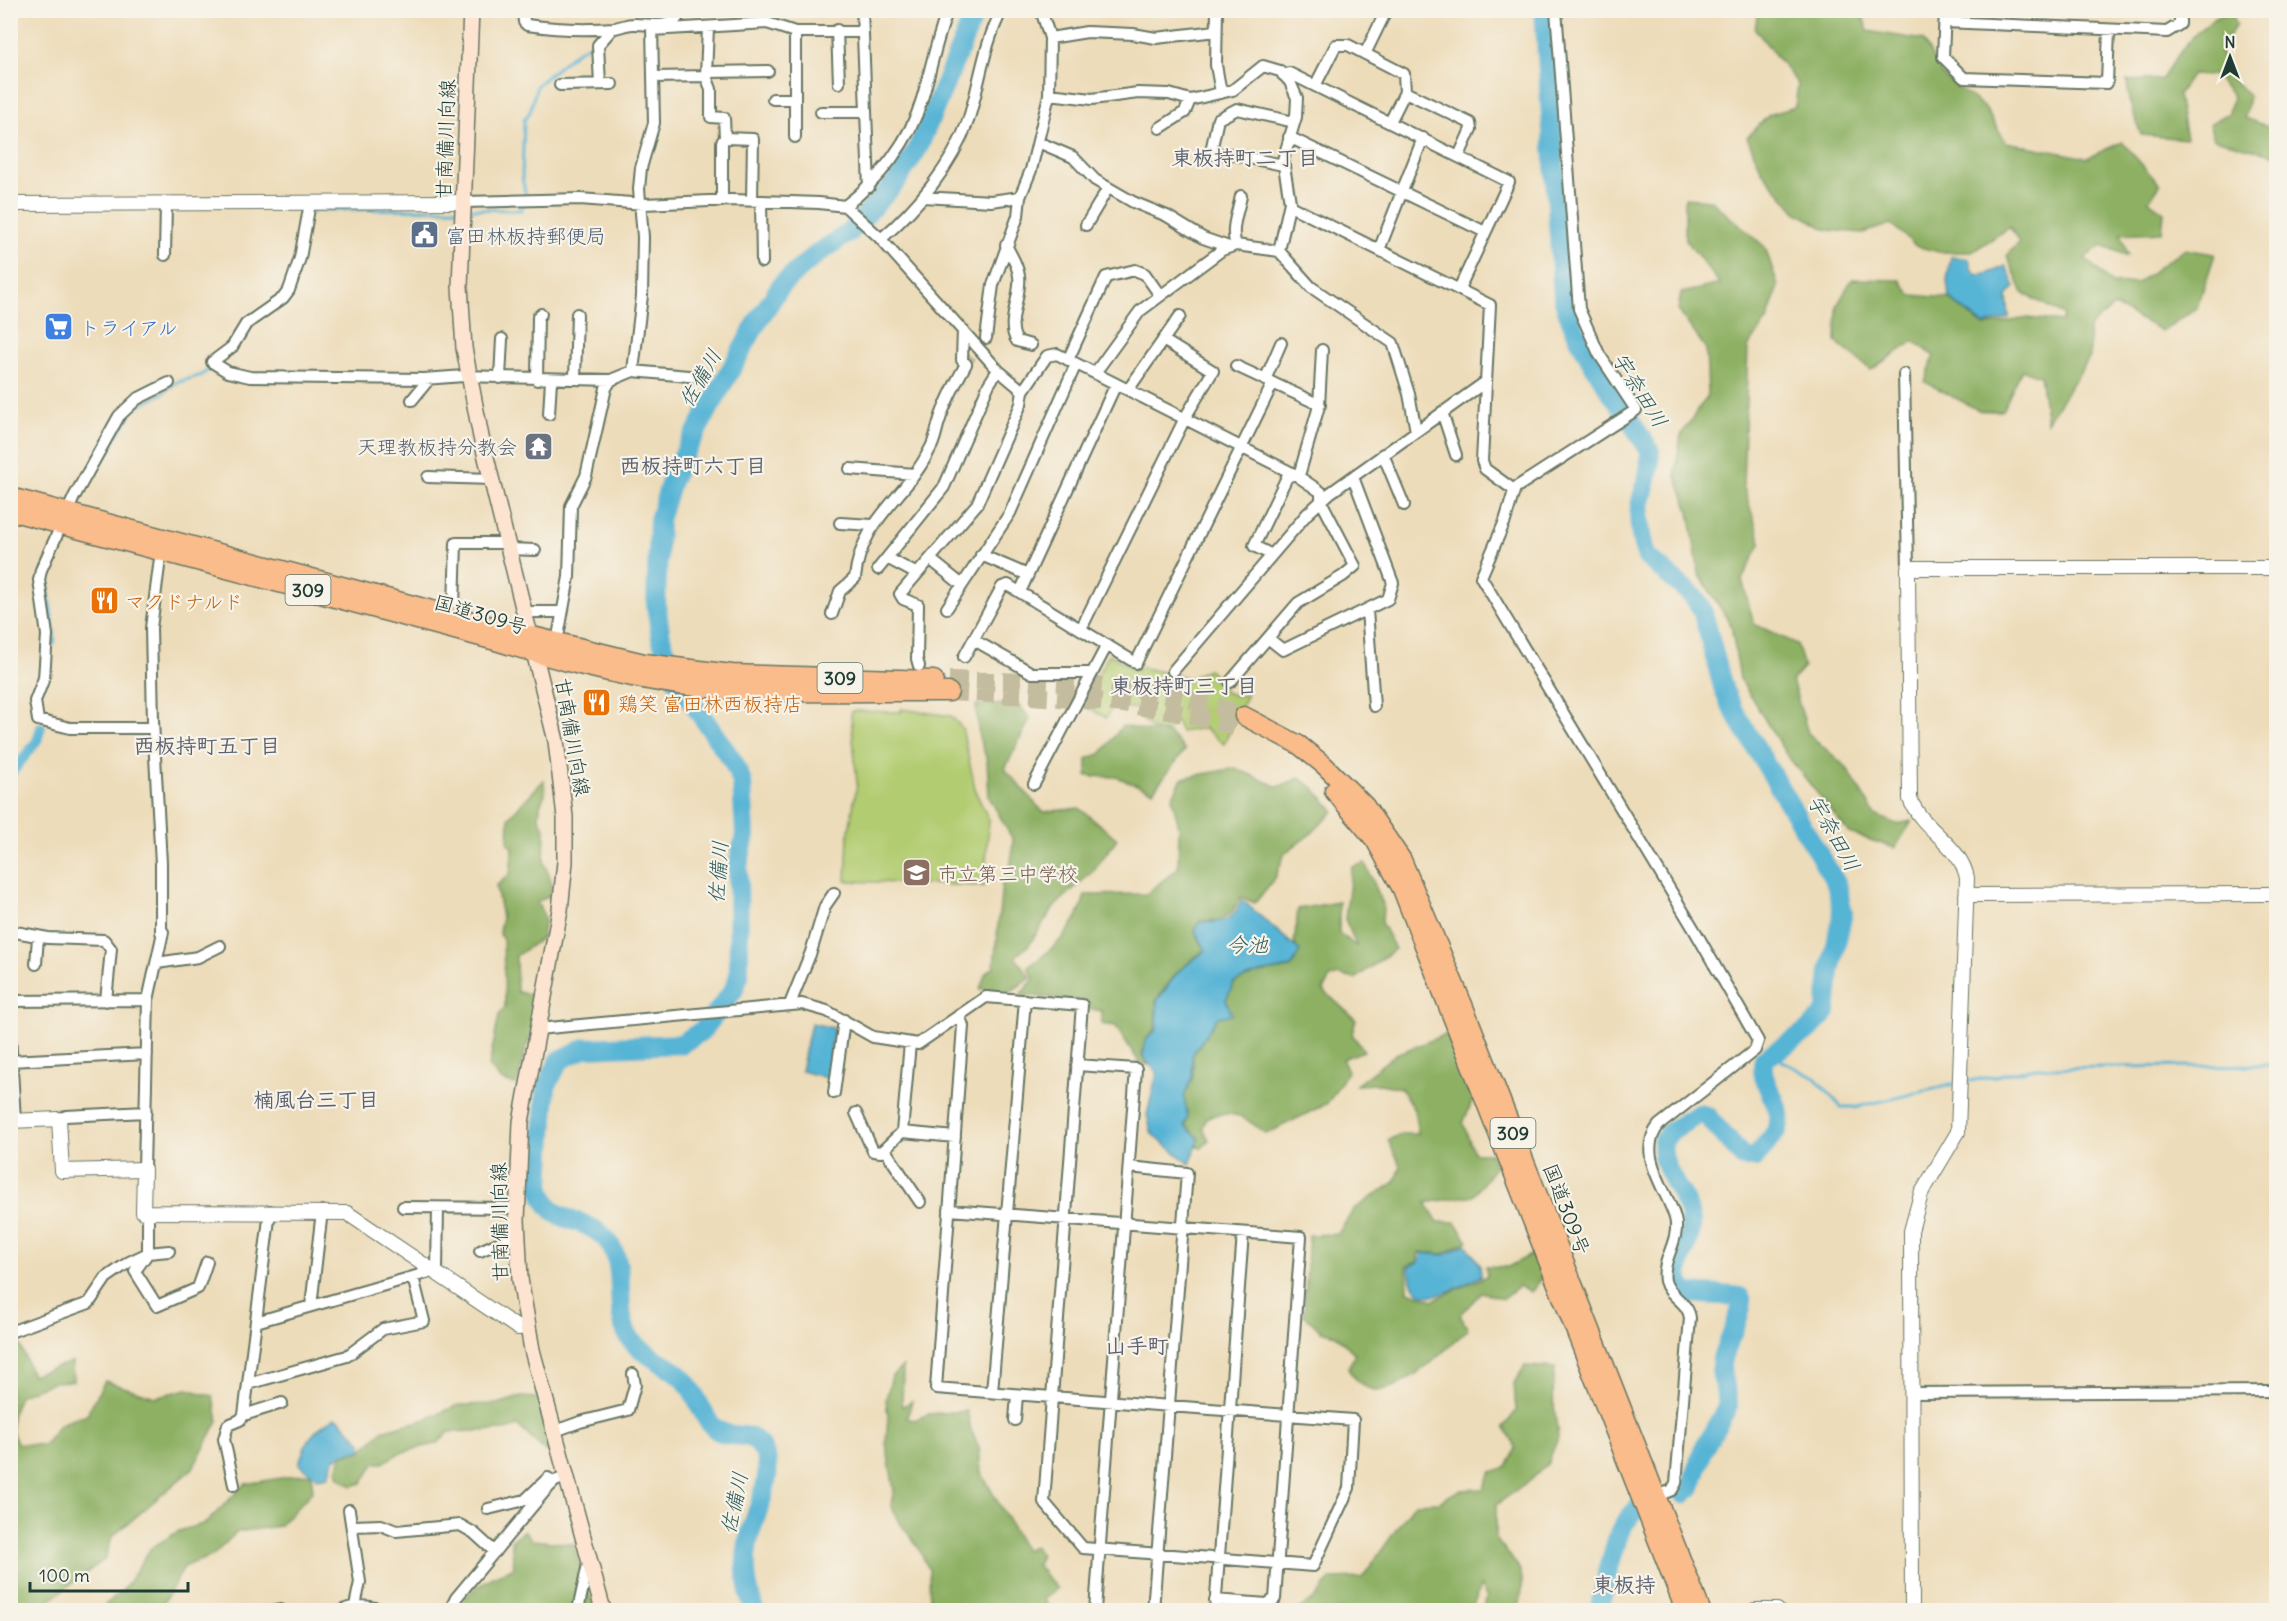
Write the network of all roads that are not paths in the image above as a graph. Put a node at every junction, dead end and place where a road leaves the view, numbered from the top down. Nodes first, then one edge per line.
1 (471, 10) edge
2 (523, 10) edge
3 (682, 10) edge
4 (862, 10) edge
5 (948, 10) edge
6 (1002, 10) edge
7 (1041, 10) edge
8 (1217, 10) edge
9 (1556, 10) edge
10 (1945, 10) edge
11 (2180, 10) edge
12 (1386, 11) edge
13 (1945, 22) junction
14 (708, 27) junction
15 (613, 28) junction
16 (652, 28) junction
17 (837, 30) junction
18 (2109, 30) junction
19 (1216, 31) junction
20 (795, 32) junction
21 (863, 32) junction
22 (1050, 39) junction
23 (1365, 54) junction
24 (768, 71) dead end
25 (1283, 75) junction
26 (706, 76) junction
27 (654, 77) junction
28 (839, 83) dead end
29 (560, 86) dead end
30 (1315, 86) junction
31 (1405, 92) junction
32 (1221, 93) junction
33 (1049, 94) junction
34 (773, 99) dead end
35 (795, 99) junction
36 (1191, 100) junction
37 (821, 112) dead end
38 (865, 112) junction
39 (1294, 122) junction
40 (1390, 122) junction
41 (1160, 128) dead end
42 (1289, 136) junction
43 (795, 137) dead end
44 (725, 138) junction
45 (1423, 138) junction
46 (1038, 142) junction
47 (1459, 156) junction
48 (1283, 165) junction
49 (868, 187) junction
50 (1108, 188) junction
51 (1402, 192) junction
52 (1242, 196) dead end
53 (923, 197) junction
54 (1020, 197) junction
55 (722, 201) junction
56 (756, 201) junction
57 (464, 202) junction
58 (310, 203) junction
59 (641, 203) junction
60 (10, 204) edge
61 (166, 204) junction
62 (1290, 206) junction
63 (846, 207) junction
64 (1086, 225) dead end
65 (1485, 232) junction
66 (880, 237) junction
67 (1006, 245) junction
68 (1232, 246) junction
69 (1379, 250) junction
70 (1279, 251) junction
71 (165, 255) dead end
72 (762, 262) dead end
73 (1459, 289) junction
74 (1159, 294) junction
75 (541, 314) dead end
76 (577, 314) dead end
77 (1180, 316) dead end
78 (963, 330) junction
79 (502, 339) dead end
80 (986, 339) tunnel mouth
81 (1163, 340) junction
82 (1281, 343) dead end
83 (1031, 345) dead end
84 (1322, 350) dead end
85 (1072, 362) junction
86 (1236, 366) dead end
87 (998, 370) junction
88 (633, 371) junction
89 (1095, 373) junction
90 (1904, 374) dead end
91 (469, 376) junction
92 (699, 376) dead end
93 (500, 378) junction
94 (429, 379) junction
95 (575, 379) junction
96 (537, 380) junction
97 (551, 380) junction
98 (610, 380) junction
99 (1269, 382) junction
100 (169, 383) dead end
101 (1484, 383) junction
102 (1116, 384) junction
103 (1128, 390) junction
104 (1023, 391) junction
105 (412, 400) dead end
106 (1320, 405) junction
107 (1442, 412) junction
108 (549, 414) dead end
109 (1185, 419) junction
110 (1416, 431) junction
111 (1241, 448) junction
112 (1383, 454) junction
113 (1456, 455) dead end
114 (850, 469) dead end
115 (915, 474) junction
116 (1294, 474) junction
117 (428, 477) dead end
118 (1353, 477) junction
119 (492, 479) junction
120 (1514, 490) junction
121 (10, 497) edge
122 (1321, 501) junction
123 (1404, 505) dead end
124 (10, 511) edge
125 (60, 517) junction
126 (840, 523) dead end
127 (872, 525) junction
128 (508, 546) junction
129 (535, 550) dead end
130 (161, 551) junction
131 (981, 555) junction
132 (1272, 555) junction
133 (887, 558) junction
134 (930, 559) junction
135 (878, 568) dead end
136 (1908, 568) junction
137 (2277, 568) edge
138 (917, 574) junction
139 (1028, 575) junction
140 (962, 584) junction
141 (1020, 592) junction
142 (454, 606) dead end
143 (947, 608) dead end
144 (1367, 610) junction
145 (523, 612) junction
146 (561, 612) junction
147 (832, 614) dead end
148 (1081, 629) junction
149 (1269, 639) junction
150 (974, 640) junction
151 (557, 642) junction
152 (532, 644) junction
153 (1107, 645) junction
154 (964, 657) dead end
155 (619, 665) junction
156 (919, 666) dead end
157 (1173, 671) dead end
158 (1092, 673) junction
159 (1230, 682) dead end
160 (1374, 706) dead end
161 (1242, 722) tunnel mouth
162 (153, 728) junction
163 (1034, 784) dead end
164 (834, 893) dead end
165 (2277, 894) edge
166 (1966, 895) junction
167 (10, 931) edge
168 (38, 937) junction
169 (219, 946) dead end
170 (156, 963) junction
171 (36, 964) dead end
172 (148, 1000) junction
173 (1025, 1000) junction
174 (10, 1001) edge
175 (106, 1001) junction
176 (790, 1004) junction
177 (959, 1016) junction
178 (844, 1020) junction
179 (538, 1029) junction
180 (10, 1034) edge
181 (910, 1043) junction
182 (147, 1054) junction
183 (11, 1061) edge
184 (1077, 1065) junction
185 (834, 1093) dead end
186 (146, 1113) junction
187 (856, 1113) dead end
188 (59, 1119) junction
189 (13, 1121) edge
190 (902, 1132) junction
191 (955, 1137) junction
192 (885, 1150) junction
193 (1129, 1167) junction
194 (144, 1169) junction
195 (920, 1202) dead end
196 (403, 1207) dead end
197 (438, 1208) junction
198 (517, 1208) junction
199 (950, 1210) junction
200 (270, 1211) junction
201 (322, 1211) junction
202 (148, 1212) junction
203 (1007, 1215) junction
204 (1065, 1219) junction
205 (1124, 1224) junction
206 (1183, 1228) junction
207 (1243, 1233) junction
208 (518, 1234) junction
209 (169, 1251) dead end
210 (480, 1251) dead end
211 (148, 1253) junction
212 (207, 1262) dead end
213 (434, 1271) junction
214 (413, 1277) junction
215 (311, 1306) junction
216 (256, 1322) junction
217 (527, 1327) junction
218 (10, 1332) edge
219 (633, 1374) dead end
220 (248, 1384) junction
221 (2277, 1391) edge
222 (992, 1392) junction
223 (1911, 1393) junction
224 (1017, 1395) junction
225 (1052, 1397) junction
226 (1111, 1402) junction
227 (282, 1403) dead end
228 (1170, 1406) junction
229 (1230, 1411) junction
230 (244, 1415) junction
231 (1288, 1415) junction
232 (1015, 1420) dead end
233 (555, 1431) junction
234 (564, 1477) junction
235 (234, 1485) dead end
236 (1649, 1499) junction
237 (488, 1509) dead end
238 (349, 1510) dead end
239 (353, 1526) junction
240 (1099, 1550) junction
241 (495, 1552) junction
242 (1158, 1554) junction
243 (589, 1555) junction
244 (1218, 1558) junction
245 (1277, 1563) junction
246 (1215, 1605) edge
247 (355, 1606) junction
248 (275, 1611) edge
249 (281, 1611) edge
250 (343, 1611) edge
251 (384, 1611) edge
252 (450, 1611) edge
253 (579, 1611) edge
254 (603, 1611) edge
255 (1095, 1611) edge
256 (1153, 1611) edge
257 (1685, 1611) edge
258 (1701, 1611) edge
259 (1755, 1611) edge
260 (1776, 1611) edge
261 (1912, 1611) edge

1 - 57 main road, 甘南備川向線
2 - 15 street
3 - 16 street
4 - 21 street
5 - 49 street
6 - 53 street
7 - 22 street
8 - 19 street
9 - 120 street
10 - 13 street
11 - 18 street
12 - 23 street
13 - 18 street
13 - 18 street
14 - 16 street
14 - 20 street
14 - 26 street
15 - 16 street
15 - 29 street
16 - 27 street
17 - 20 street
17 - 21 street
17 - 28 street
19 - 22 street
19 - 32 street
20 - 35 street
21 - 38 street
22 - 33 street
23 - 30 street
23 - 31 street
24 - 26 street
25 - 30 street
25 - 32 street
25 - 39 street
26 - 27 street
26 - 44 street
27 - 59 street
30 - 40 street
31 - 40 street
31 - 47 street
32 - 36 street
33 - 36 street
33 - 46 street
34 - 35 street
35 - 43 street
36 - 41 street
37 - 38 street
38 - 49 street
39 - 42 street
39 - 48 street
40 - 45 street
42 - 48 street
42 - 51 street
44 - 55 street
44 - 56 street
45 - 47 street
45 - 51 street
46 - 50 street
46 - 54 street
47 - 65 street
48 - 62 street
49 - 63 street
50 - 64 street
50 - 68 street
51 - 65 street
51 - 69 street
52 - 68 street
53 - 54 street
53 - 66 street
54 - 67 street
55 - 56 street
55 - 59 street
56 - 63 street
56 - 72 street
57 - 58 street
57 - 59 street
57 - 91 main road, 甘南備川向線
58 - 61 street
58 - 94 street
59 - 88 street
60 - 61 street
61 - 71 street
62 - 69 street
62 - 70 street
63 - 66 street
65 - 73 street
66 - 78 street
67 - 80 street
67 - 83 street
68 - 70 street
68 - 74 street
69 - 73 street
70 - 110 street
73 - 101 street
74 - 85 street
74 - 89 street
75 - 96 street
76 - 95 street
77 - 81 street
78 - 87 street
78 - 115 street
79 - 93 street
81 - 103 street
81 - 109 street
82 - 99 street
84 - 106 street
85 - 89 street
85 - 104 street
85 - 131 street
86 - 99 street
87 - 104 street
87 - 133 street
88 - 92 street
88 - 98 street
89 - 102 street
90 - 136 street
91 - 93 street
91 - 94 street
91 - 119 main road, 甘南備川向線
93 - 96 street
94 - 105 street
95 - 97 street
95 - 98 street
96 - 97 street
97 - 108 street
98 - 146 street
99 - 106 street
99 - 111 street
100 - 125 street
101 - 107 street
101 - 120 street
102 - 103 street
102 - 139 street
103 - 109 street
104 - 134 street
106 - 116 street
107 - 110 street
107 - 113 street
109 - 111 street
109 - 148 street
110 - 112 street
111 - 116 street
111 - 153 street
112 - 118 street
112 - 123 street
114 - 115 street
115 - 127 street
116 - 122 street
116 - 132 street
117 - 119 street
118 - 122 street
118 - 144 street
119 - 128 main road, 甘南備川向線
120 - 236 street
121 - 125 highway, 国道309号 / 309
122 - 132 street
122 - 149 street
124 - 125 highway, 国道309号 / 309
125 - 130 highway, 国道309号 / 309
125 - 152 highway, 国道309号 / 309
125 - 162 street
126 - 127 street
127 - 147 street
128 - 129 street
128 - 142 street
128 - 145 main road, 甘南備川向線
130 - 152 highway, 国道309号 / 309
130 - 162 street
131 - 139 street
131 - 140 street
132 - 157 street
133 - 135 street
133 - 138 street
134 - 138 street
134 - 140 street
136 - 137 street
136 - 166 street
138 - 156 street
139 - 141 street
140 - 143 street
141 - 148 street
141 - 150 street
144 - 149 street
144 - 160 street
145 - 146 street
145 - 152 main road, 甘南備川向線
146 - 151 street
148 - 153 street
149 - 159 street
150 - 154 street
150 - 158 street
151 - 152 highway, 国道309号 / 309
151 - 155 highway, 国道309号 / 309
152 - 155 highway, 国道309号 / 309
152 - 179 main road, 甘南備川向線
153 - 158 street
155 - 155 highway, 国道309号 / 309
158 - 163 street
161 - 236 highway, 国道309号 / 309
162 - 170 street
164 - 176 street
165 - 166 street
166 - 223 street
167 - 168 street
168 - 171 street
168 - 175 street
169 - 170 street
170 - 172 street
172 - 175 street
172 - 182 street
173 - 177 street
173 - 184 street
173 - 203 street
174 - 175 street
176 - 178 street
176 - 179 street
177 - 181 street
177 - 191 street
178 - 181 street
178 - 185 street
179 - 198 main road, 甘南備川向線
180 - 183 street
181 - 190 street
182 - 183 street
182 - 186 street
183 - 189 street
184 - 193 street
184 - 204 street
186 - 188 street
186 - 194 street
187 - 192 street
188 - 189 street
188 - 194 street
190 - 191 street
190 - 192 street
191 - 199 street
192 - 195 street
193 - 205 street
193 - 206 street
194 - 202 street
196 - 197 street
197 - 198 street
197 - 213 street
198 - 208 main road, 甘南備川向線
199 - 203 street
199 - 222 street
200 - 201 street
200 - 202 street
200 - 216 street
201 - 213 street
201 - 215 street
202 - 211 street
203 - 204 street
203 - 222 street
204 - 205 street
204 - 225 street
205 - 206 street
205 - 226 street
206 - 207 street
206 - 228 street
207 - 229 street
207 - 231 street
208 - 210 street
208 - 217 main road, 甘南備川向線
209 - 211 street
211 - 212 street
211 - 218 street
213 - 214 street
213 - 217 street
214 - 215 street
214 - 220 street
215 - 216 street
216 - 220 street
217 - 233 main road, 甘南備川向線
219 - 233 street
220 - 230 street
221 - 223 street
222 - 224 street
223 - 261 street
224 - 225 street
224 - 232 street
225 - 226 street
225 - 240 street
226 - 228 street
226 - 240 street
227 - 230 street
228 - 229 street
228 - 242 street
229 - 231 street
229 - 244 street
230 - 235 street
231 - 245 street
231 - 245 street
233 - 234 main road, 甘南備川向線
234 - 237 street
234 - 241 street
234 - 243 main road, 甘南備川向線
236 - 257 highway, 国道309号 / 309
236 - 258 highway, 国道309号 / 309
238 - 239 street
239 - 241 street
239 - 247 street
240 - 242 street
240 - 255 street
241 - 252 street
242 - 244 street
242 - 256 street
243 - 253 street
243 - 254 main road, 甘南備川向線
244 - 245 street
244 - 246 street
245 - 246 street
247 - 250 street
247 - 251 street
248 - 249 street
259 - 260 street

